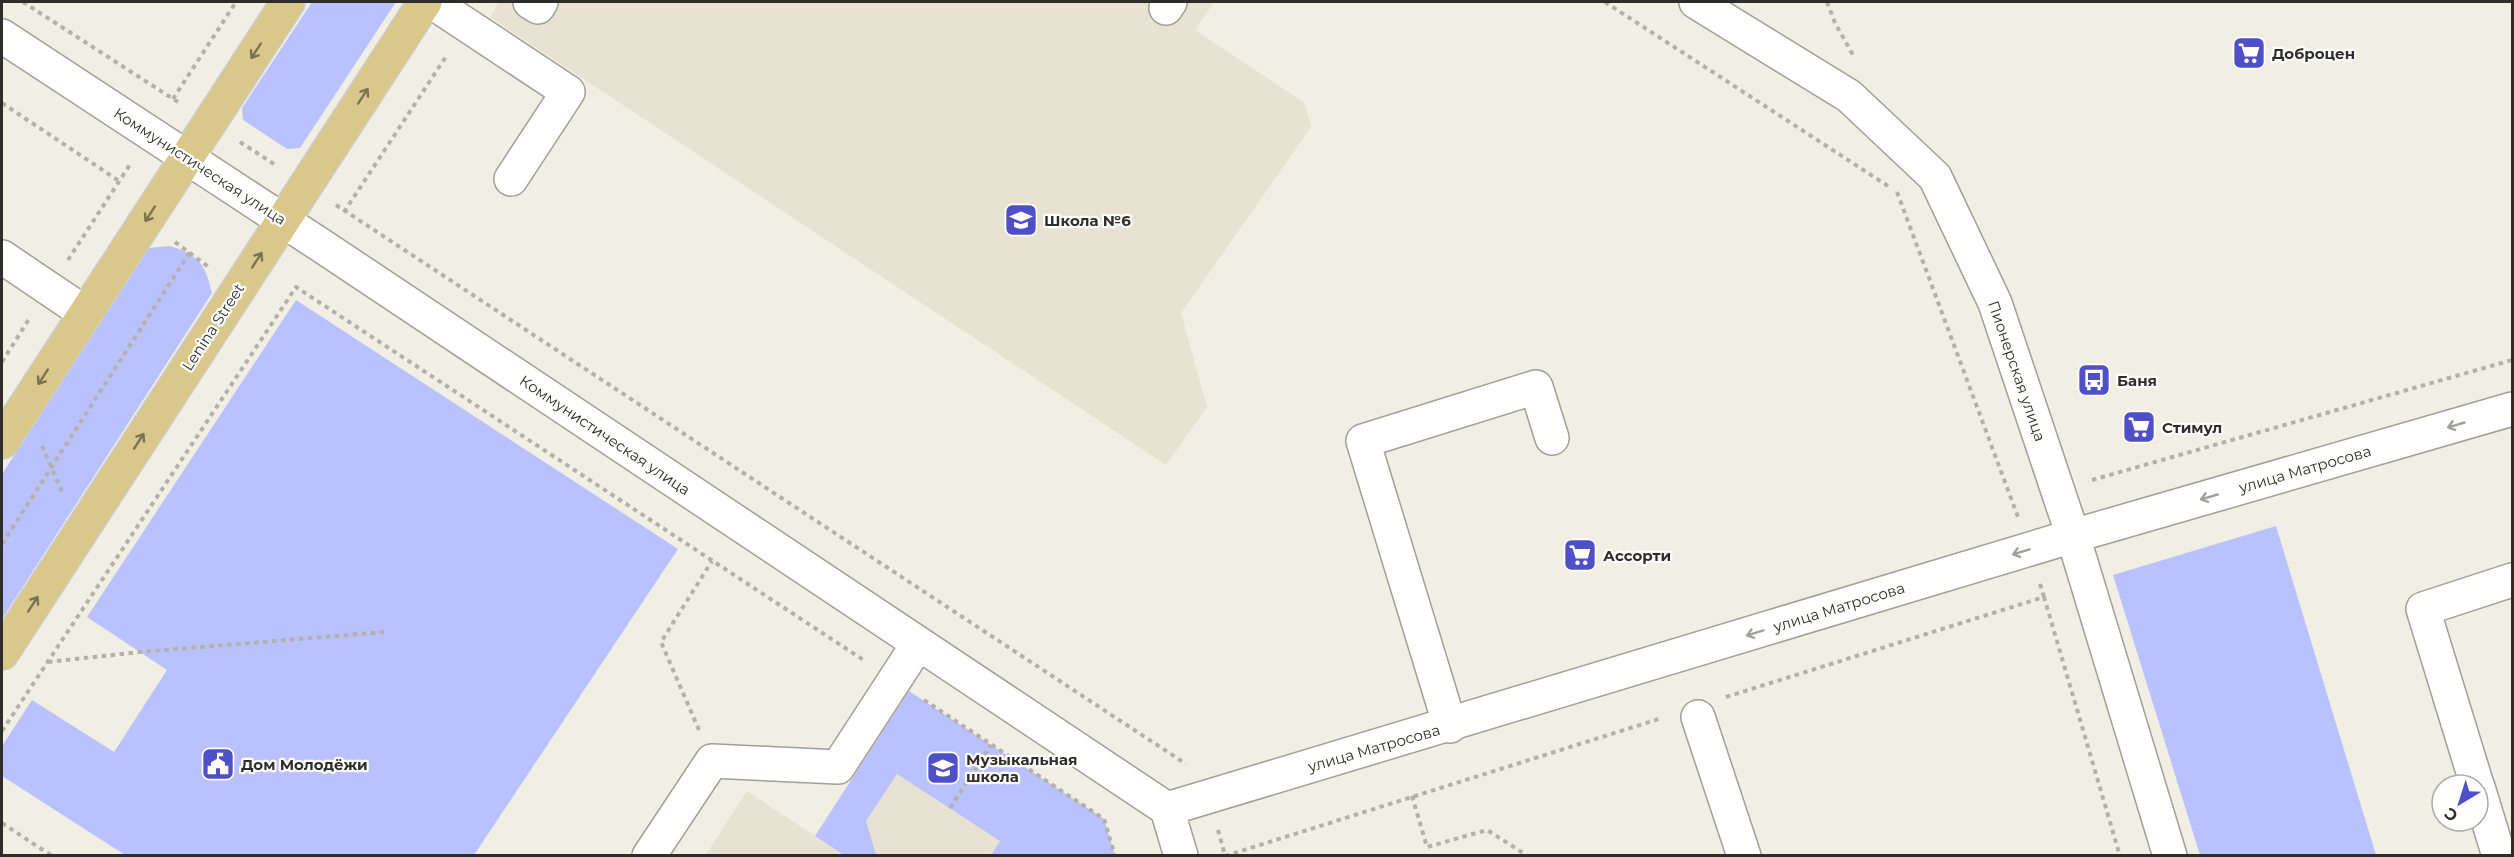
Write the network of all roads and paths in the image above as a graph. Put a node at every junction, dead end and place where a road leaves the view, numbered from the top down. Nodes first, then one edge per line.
1 (23, 2) edge
2 (236, 2) edge
3 (288, 2) edge
4 (424, 2) edge
5 (432, 2) edge
6 (530, 2) edge
7 (541, 2) edge
8 (1605, 2) edge
9 (1696, 2) edge
10 (467, 24) junction
11 (2, 36) edge
12 (173, 98) junction
13 (2, 103) edge
14 (210, 122) junction
15 (150, 133) junction
16 (187, 158) junction
17 (511, 179) dead end
18 (119, 181) junction
19 (306, 185) junction
20 (108, 198) junction
21 (345, 211) junction
22 (283, 220) junction
23 (144, 222) junction
24 (322, 246) junction
25 (190, 252) junction
26 (2, 257) edge
27 (296, 287) junction
28 (49, 289) junction
29 (238, 289) junction
30 (85, 313) junction
31 (275, 317) junction
32 (5, 357) junction
33 (2512, 360) edge
34 (2, 362) edge
35 (25, 405) junction
36 (2512, 409) edge
37 (1552, 438) dead end
38 (2, 441) edge
39 (51, 467) junction
40 (2086, 482) dead end
41 (80, 532) junction
42 (2073, 536) junction
43 (2, 544) edge
44 (2028, 550) junction
45 (712, 561) junction
46 (101, 580) junction
47 (2512, 580) edge
48 (2044, 597) dead end
49 (384, 632) dead end
50 (918, 644) junction
51 (2, 653) edge
52 (47, 662) junction
53 (894, 681) junction
54 (1698, 717) dead end
55 (1450, 726) junction
56 (2, 731) edge
57 (991, 745) junction
58 (712, 761) junction
59 (1183, 764) dead end
60 (2474, 773) edge
61 (1412, 796) dead end
62 (950, 808) dead end
63 (1167, 809) junction
64 (2, 823) edge
65 (2490, 825) edge
66 (52, 855) edge
67 (649, 855) edge
68 (1115, 855) edge
69 (1181, 855) edge
70 (1528, 855) edge
71 (1744, 855) edge
72 (2170, 855) edge
73 (2499, 855) edge

1 - 12 path
2 - 12 path
3 -> 14 main road
19 -> 4 main road, Lenina Street
5 - 10 street
6 - 7 street
8 - 44 path
9 - 42 street, Пионерская улица
10 - 17 street
10 - 21 path
11 - 15 street, Коммунистическая улица
12 - 14 path
12 - 15 path
13 - 18 path
14 - 16 main road
14 - 19 path
15 - 16 street, Коммунистическая улица
15 - 18 path
16 - 22 street, Коммунистическая улица
16 -> 23 main road
18 - 20 path
19 - 21 path
19 - 22 main road, Lenina Street
20 - 23 path
20 - 28 path
21 - 24 path
21 - 59 path
22 - 24 street, Коммунистическая улица
29 -> 22 main road, Lenina Street
23 - 25 path
23 - 30 main road
24 - 27 path
24 - 50 street, Коммунистическая улица
25 - 29 path
25 - 39 path
26 - 28 street
27 - 31 path
27 - 45 path
28 - 30 street
28 - 32 path
29 - 31 path
41 -> 29 main road, Lenina Street
30 -> 35 main road
31 - 46 path
32 - 34 path
32 - 35 path
33 - 40 path
35 - 38 main road
35 - 39 path
36 -> 42 street, улица Матросова
37 - 55 street
39 - 41 path
39 - 43 path
41 - 46 path
51 -> 41 main road, Lenina Street
42 - 44 street, улица Матросова
42 - 72 street, Пионерская улица
44 - 48 path
44 -> 55 street, улица Матросова
45 - 53 path
45 - 58 path
46 - 52 path
47 - 60 street
49 - 52 path
50 - 53 street
50 - 63 street, Коммунистическая улица
52 - 56 path
53 - 57 path
53 - 58 street
54 - 71 street
55 - 63 street, улица Матросова
57 - 62 path
57 - 68 path
58 - 67 street
61 - 70 path
63 - 69 street
64 - 66 path
65 - 73 street

